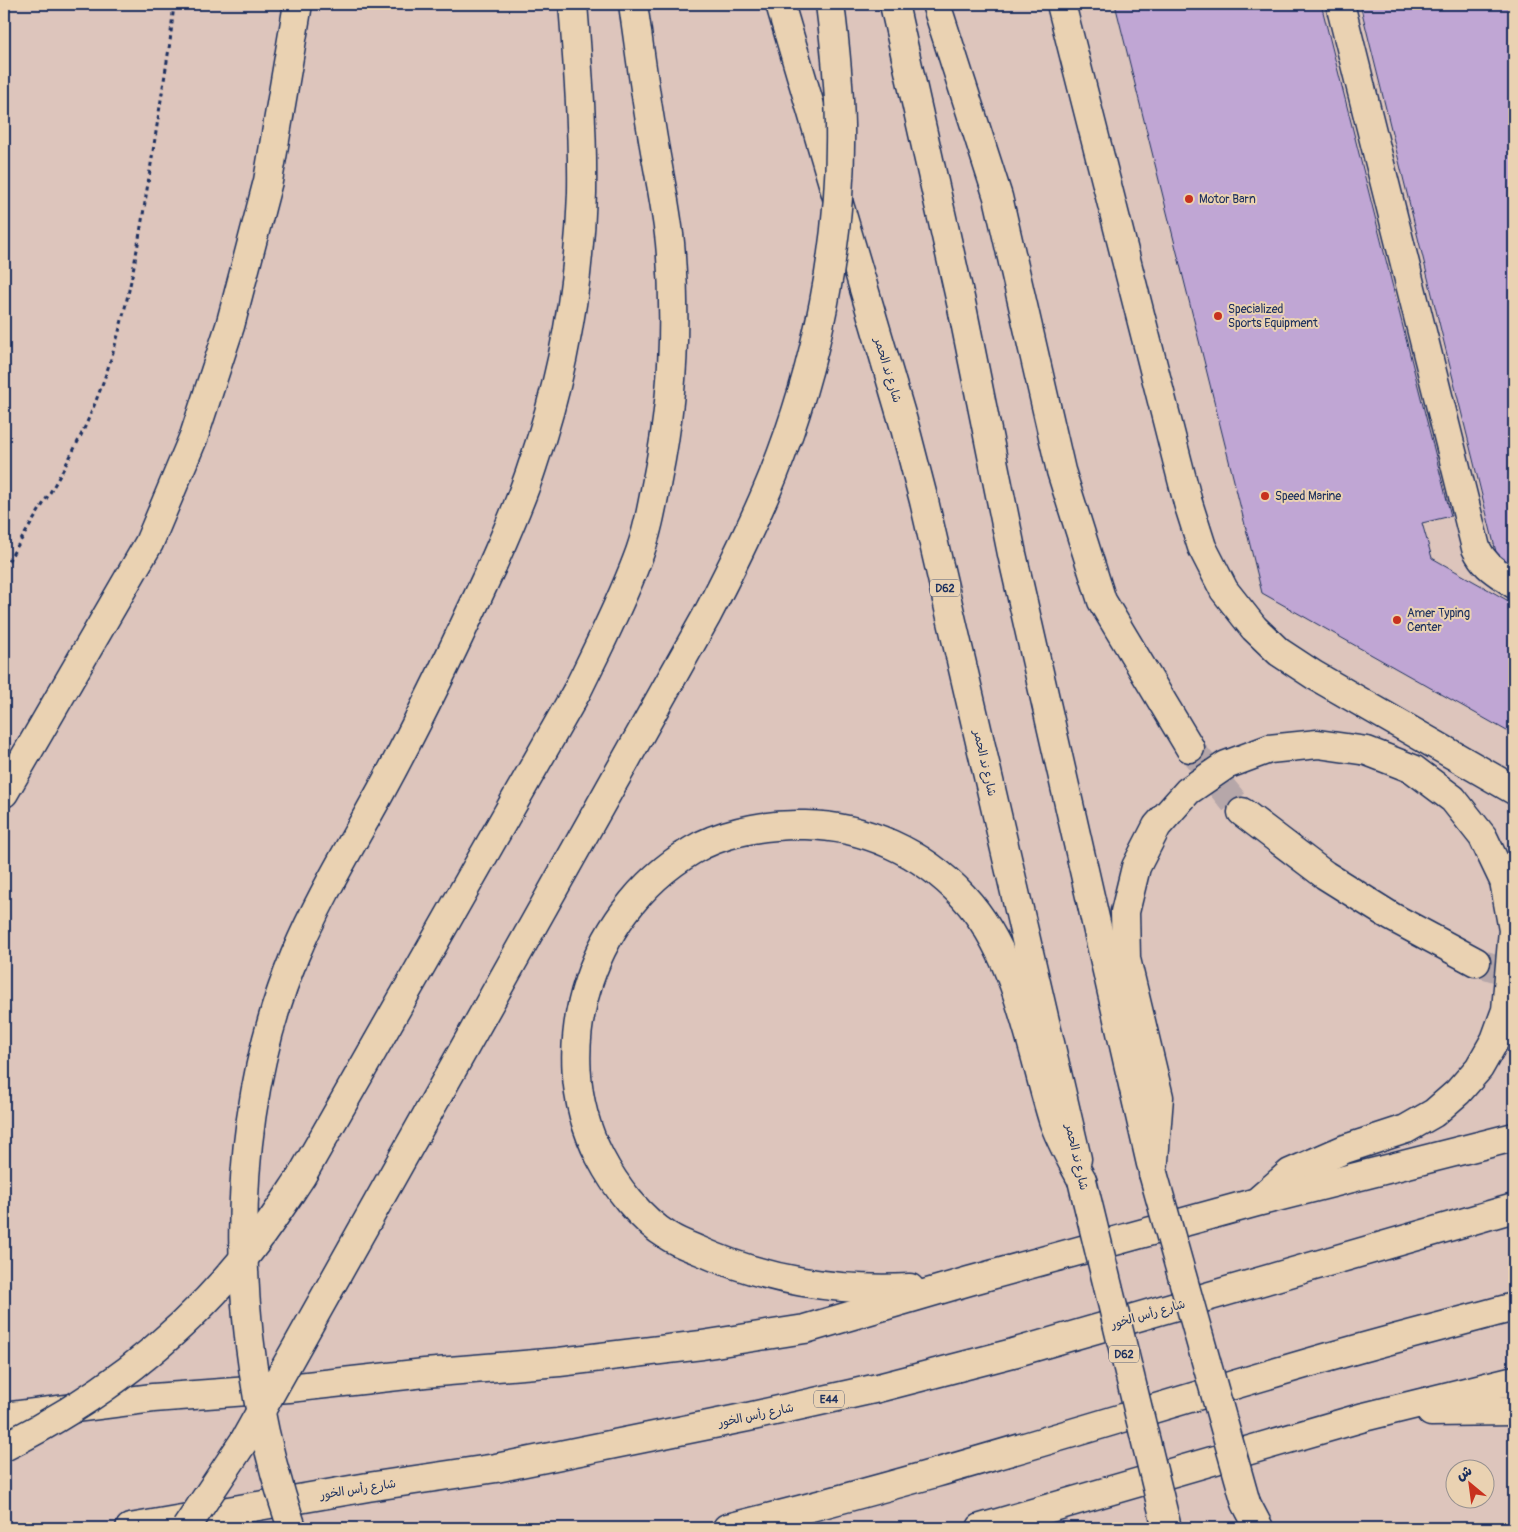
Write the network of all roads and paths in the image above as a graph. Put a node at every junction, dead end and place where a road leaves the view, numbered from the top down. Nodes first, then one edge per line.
1 (174, 4) edge
2 (298, 4) edge
3 (573, 4) edge
4 (633, 4) edge
5 (780, 4) edge
6 (830, 4) edge
7 (894, 4) edge
8 (936, 4) edge
9 (1061, 4) edge
10 (1340, 4) edge
11 (4, 568) edge
12 (1514, 584) edge
13 (1190, 748) tunnel mouth
14 (1514, 790) edge
15 (4, 793) edge
16 (1242, 812) tunnel mouth
17 (1476, 962) tunnel mouth
18 (1514, 1137) edge
19 (1153, 1173) junction
20 (1082, 1180) junction
21 (1256, 1202) junction
22 (1514, 1208) edge
23 (969, 1281) junction
24 (1514, 1307) edge
25 (1514, 1380) edge
26 (1514, 1411) edge
27 (4, 1417) edge
28 (1364, 1417) junction
29 (4, 1447) edge
30 (1096, 1495) junction
31 (1249, 1516) edge
32 (130, 1528) edge
33 (186, 1528) edge
34 (292, 1528) edge
35 (727, 1528) edge
36 (981, 1528) edge
37 (1054, 1528) edge
38 (1167, 1528) edge
39 (1259, 1528) edge

1 - 11 path
2 - 15 main road
3 - 34 main road, bridge
4 - 29 main road, bridge
5 - 20 main road, شارع ند الحمر / D62
6 - 33 main road, bridge
7 - 19 main road
8 - 13 main road
9 - 14 main road
10 - 12 main road
16 - 17 main road
18 - 21 main road
19 - 21 main road
19 - 31 main road, bridge
20 - 23 main road
20 - 38 main road, شارع ند الحمر / D62, bridge
21 - 23 main road
22 - 32 main road, شارع رأس الخور / E44
23 - 27 main road
24 - 35 main road
25 - 28 main road
26 - 28 main road
28 - 30 main road
30 - 36 main road
30 - 37 main road
31 - 39 main road

